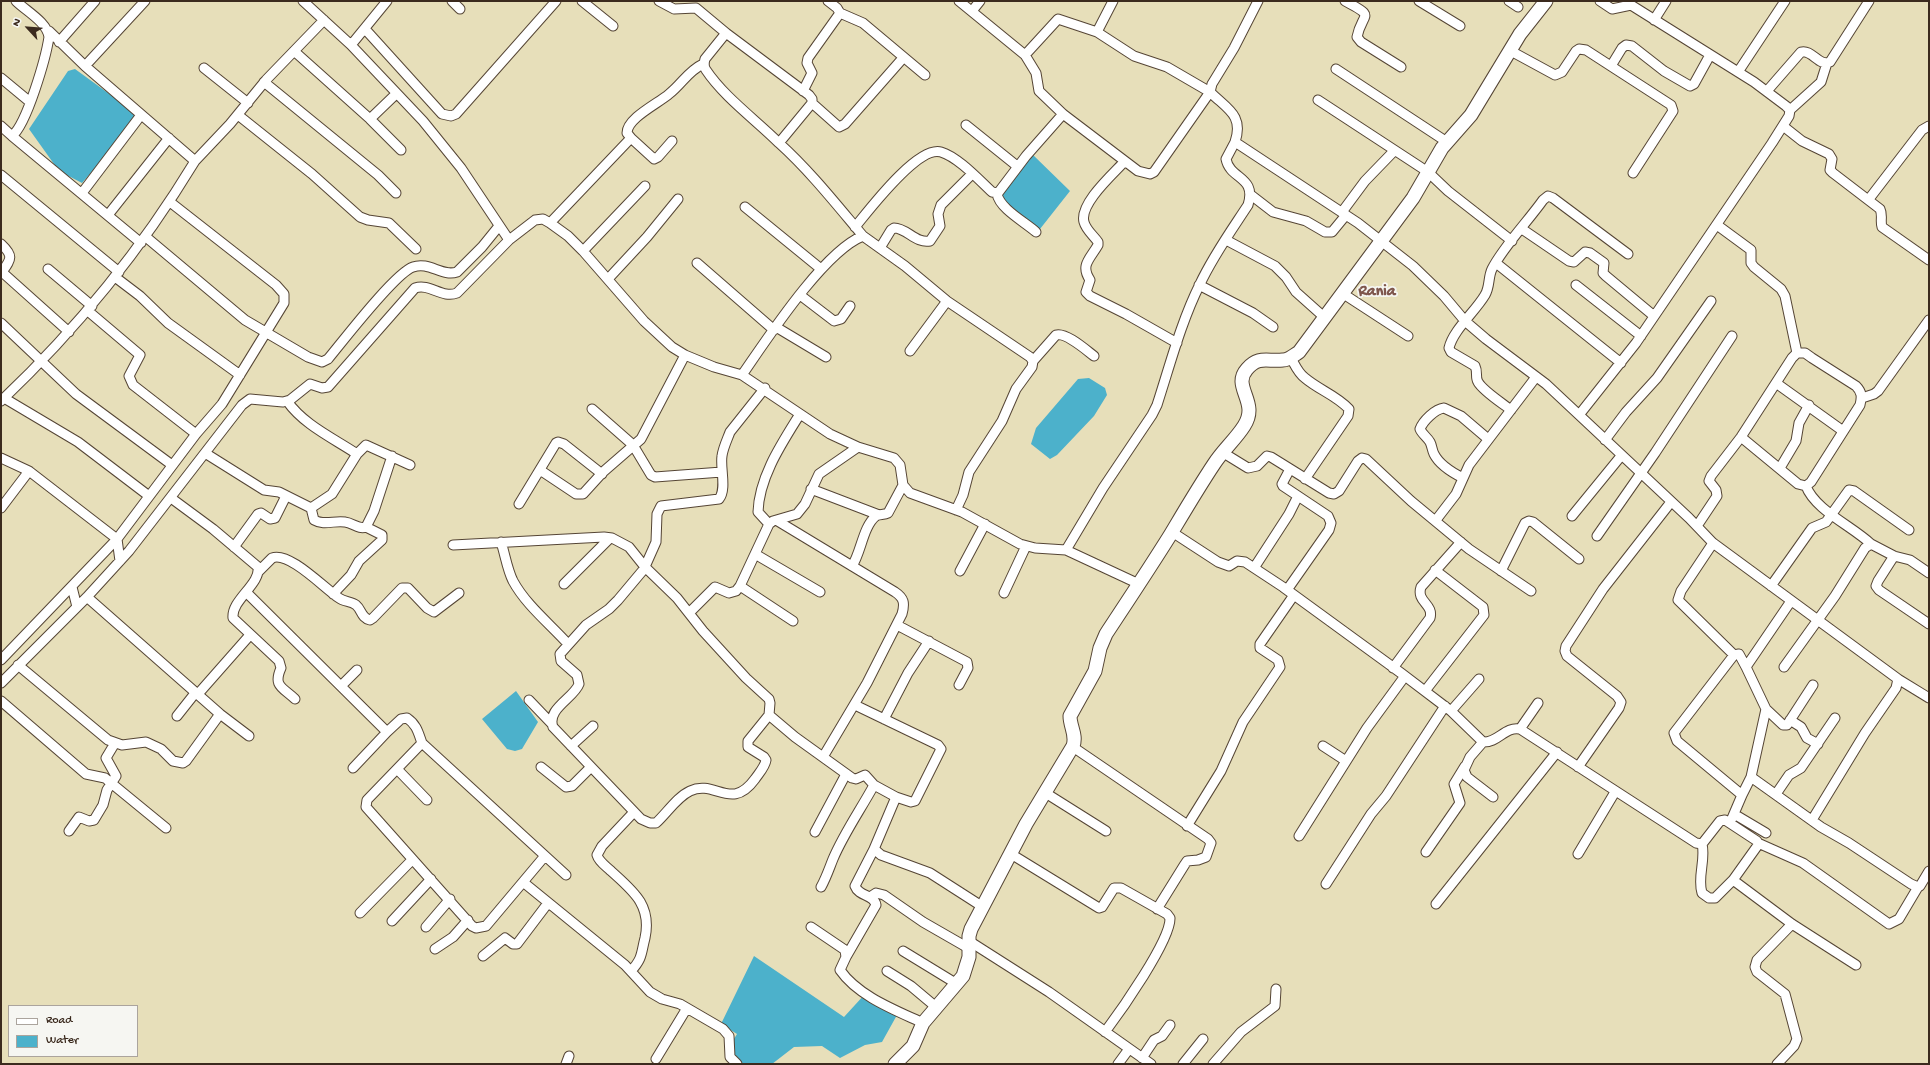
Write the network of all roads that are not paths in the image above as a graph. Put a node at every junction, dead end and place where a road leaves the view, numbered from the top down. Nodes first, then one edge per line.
1 (16, 1) edge
2 (95, 1) edge
3 (145, 1) edge
4 (303, 1) edge
5 (387, 1) edge
6 (452, 1) edge
7 (556, 1) edge
8 (582, 1) edge
9 (659, 1) edge
10 (828, 1) edge
11 (959, 1) edge
12 (980, 1) edge
13 (1113, 1) edge
14 (1258, 1) edge
15 (1345, 1) edge
16 (1419, 1) edge
17 (1509, 1) edge
18 (1546, 1) edge
19 (1600, 1) edge
20 (1666, 1) edge
21 (1785, 1) edge
22 (1869, 1) edge
23 (1518, 7) dead end
24 (460, 9) dead end
25 (972, 11) junction
26 (840, 13) junction
27 (324, 20) junction
28 (1654, 20) junction
29 (613, 26) dead end
30 (1460, 26) dead end
31 (48, 32) junction
32 (1097, 32) junction
33 (361, 33) junction
34 (726, 33) junction
35 (59, 42) junction
36 (351, 44) junction
37 (1509, 50) junction
38 (294, 51) junction
39 (1025, 55) junction
40 (1710, 55) junction
41 (903, 58) junction
42 (1827, 63) junction
43 (703, 64) junction
44 (85, 66) junction
45 (1611, 66) junction
46 (1401, 67) dead end
47 (204, 68) dead end
48 (1336, 69) dead end
49 (1738, 72) junction
50 (925, 75) dead end
51 (1, 78) edge
52 (264, 82) junction
53 (803, 91) junction
54 (1767, 91) junction
55 (1210, 92) junction
56 (396, 94) junction
57 (1318, 100) dead end
58 (30, 102) junction
59 (248, 103) junction
60 (812, 103) junction
61 (1790, 110) junction
62 (238, 114) junction
63 (1063, 114) junction
64 (141, 115) junction
65 (370, 119) junction
66 (966, 125) dead end
67 (1, 126) edge
68 (1783, 126) junction
69 (1929, 126) edge
70 (12, 136) junction
71 (169, 138) junction
72 (631, 138) junction
73 (1441, 138) junction
74 (672, 142) dead end
75 (1235, 142) junction
76 (779, 143) junction
77 (401, 150) dead end
78 (1394, 151) junction
79 (195, 161) junction
80 (1124, 162) junction
81 (1017, 166) junction
82 (1424, 169) junction
83 (1633, 173) dead end
84 (972, 174) junction
85 (1, 175) edge
86 (645, 186) dead end
87 (396, 192) dead end
88 (82, 193) junction
89 (997, 194) junction
90 (1251, 195) junction
91 (678, 199) dead end
92 (1869, 199) junction
93 (170, 202) junction
94 (745, 207) dead end
95 (1344, 214) junction
96 (108, 215) junction
97 (553, 219) junction
98 (1716, 225) junction
99 (855, 227) junction
100 (1522, 229) junction
101 (504, 232) junction
102 (1036, 232) dead end
103 (863, 236) junction
104 (144, 240) junction
105 (1226, 240) junction
106 (1382, 240) junction
107 (1512, 241) junction
108 (1, 244) edge
109 (880, 248) junction
110 (416, 249) dead end
111 (583, 251) junction
112 (1628, 254) dead end
113 (1929, 260) edge
114 (696, 262) dead end
115 (1496, 264) junction
116 (48, 269) dead end
117 (822, 270) junction
118 (1, 272) edge
119 (117, 274) junction
120 (608, 278) junction
121 (1199, 285) junction
122 (1576, 285) dead end
123 (1342, 293) junction
124 (800, 295) junction
125 (947, 301) junction
126 (1711, 301) dead end
127 (850, 306) dead end
128 (90, 308) junction
129 (1654, 316) junction
130 (1324, 317) junction
131 (1929, 320) edge
132 (1465, 321) junction
133 (1, 323) edge
134 (1273, 328) dead end
135 (775, 329) junction
136 (69, 332) junction
137 (267, 332) junction
138 (1408, 336) dead end
139 (1641, 336) junction
140 (1732, 336) dead end
141 (1177, 343) junction
142 (910, 351) dead end
143 (1797, 353) junction
144 (684, 355) junction
145 (1094, 356) dead end
146 (826, 357) dead end
147 (1291, 358) junction
148 (1033, 361) junction
149 (42, 362) junction
150 (1621, 363) junction
151 (240, 375) junction
152 (742, 375) junction
153 (1536, 377) junction
154 (1776, 383) junction
155 (765, 388) junction
156 (1862, 398) junction
157 (3, 399) edge
158 (287, 401) junction
159 (1809, 405) junction
160 (592, 409) dead end
161 (1511, 410) junction
162 (800, 414) junction
163 (1579, 415) junction
164 (1843, 430) junction
165 (196, 434) junction
166 (1741, 437) junction
167 (1488, 439) junction
168 (1605, 440) junction
169 (633, 445) junction
170 (858, 447) junction
171 (1222, 452) junction
172 (205, 453) junction
173 (358, 454) junction
174 (392, 456) junction
175 (1621, 456) junction
176 (1, 458) edge
177 (172, 465) junction
178 (410, 465) dead end
179 (1780, 468) junction
180 (1290, 469) junction
181 (540, 470) junction
182 (29, 471) junction
183 (722, 472) junction
184 (602, 474) junction
185 (1640, 474) junction
186 (1463, 478) junction
187 (1306, 479) junction
188 (903, 484) junction
189 (1806, 486) junction
190 (811, 489) junction
191 (149, 496) junction
192 (286, 496) junction
193 (1298, 496) junction
194 (171, 498) junction
195 (959, 502) junction
196 (1671, 502) junction
197 (519, 504) dead end
198 (1, 508) edge
199 (311, 508) junction
200 (1832, 514) junction
201 (879, 515) junction
202 (1572, 516) dead end
203 (1436, 520) junction
204 (773, 522) junction
205 (985, 524) junction
206 (1697, 526) junction
207 (366, 527) junction
208 (1175, 527) junction
209 (1909, 530) dead end
210 (1597, 536) dead end
211 (610, 538) junction
212 (117, 539) junction
213 (501, 542) junction
214 (1461, 542) junction
215 (1713, 543) junction
216 (1871, 544) junction
217 (453, 545) dead end
218 (1026, 546) junction
219 (234, 547) junction
220 (1066, 550) junction
221 (755, 554) junction
222 (1894, 556) junction
223 (1578, 559) dead end
224 (120, 561) junction
225 (1255, 565) junction
226 (852, 566) junction
227 (645, 567) junction
228 (1435, 570) junction
229 (259, 571) junction
230 (960, 571) dead end
231 (1502, 571) junction
232 (1929, 573) edge
233 (1131, 581) junction
234 (564, 584) dead end
235 (740, 586) junction
236 (1771, 586) junction
237 (72, 587) junction
238 (1531, 591) dead end
239 (246, 592) junction
240 (820, 592) dead end
241 (459, 593) dead end
242 (1004, 593) dead end
243 (1291, 593) junction
244 (333, 594) junction
245 (87, 597) junction
246 (1791, 601) junction
247 (77, 607) junction
248 (689, 613) junction
249 (1817, 619) junction
250 (793, 621) dead end
251 (1929, 624) edge
252 (897, 625) junction
253 (250, 635) junction
254 (929, 641) junction
255 (568, 644) junction
256 (1734, 655) junction
257 (1, 660) edge
258 (1395, 664) junction
259 (18, 665) junction
260 (1746, 667) junction
261 (1784, 667) dead end
262 (357, 670) dead end
263 (1405, 676) junction
264 (1478, 679) dead end
265 (1898, 679) junction
266 (1, 683) edge
267 (959, 685) dead end
268 (1813, 685) dead end
269 (341, 686) junction
270 (1425, 691) junction
271 (197, 692) junction
272 (1929, 698) edge
273 (296, 699) dead end
274 (529, 700) dead end
275 (1, 701) edge
276 (1538, 703) dead end
277 (855, 705) junction
278 (1448, 709) junction
279 (1766, 709) junction
280 (220, 714) junction
281 (769, 715) junction
282 (177, 716) dead end
283 (1835, 718) dead end
284 (884, 719) junction
285 (1790, 720) junction
286 (551, 723) junction
287 (1523, 725) junction
288 (593, 726) dead end
289 (387, 732) junction
290 (250, 736) dead end
291 (1482, 742) junction
292 (422, 743) junction
293 (115, 744) junction
294 (1818, 744) junction
295 (572, 746) junction
296 (1323, 746) dead end
297 (1073, 747) junction
298 (1557, 752) junction
299 (824, 757) junction
300 (1346, 761) junction
301 (1580, 763) junction
302 (1466, 766) junction
303 (542, 767) dead end
304 (591, 767) junction
305 (353, 768) dead end
306 (397, 769) junction
307 (846, 774) junction
308 (1751, 777) junction
309 (111, 784) junction
310 (874, 786) junction
311 (1044, 792) junction
312 (1615, 792) junction
313 (1776, 794) junction
314 (1742, 795) junction
315 (896, 797) junction
316 (1493, 797) dead end
317 (427, 800) dead end
318 (634, 812) junction
319 (1733, 818) junction
320 (1812, 820) junction
321 (1187, 826) junction
322 (166, 828) dead end
323 (69, 831) dead end
324 (1106, 831) dead end
325 (815, 832) dead end
326 (1766, 833) dead end
327 (1299, 836) dead end
328 (1758, 842) junction
329 (1702, 844) junction
330 (874, 849) junction
331 (1426, 852) dead end
332 (1011, 854) junction
333 (1578, 854) dead end
334 (544, 857) junction
335 (412, 860) junction
336 (1929, 872) edge
337 (566, 876) dead end
338 (431, 879) junction
339 (1733, 880) junction
340 (523, 882) junction
341 (1326, 884) dead end
342 (1914, 886) junction
343 (821, 887) dead end
344 (870, 897) junction
345 (450, 899) junction
346 (548, 903) junction
347 (1436, 904) dead end
348 (983, 907) junction
349 (1157, 909) junction
350 (360, 913) dead end
351 (468, 920) junction
352 (392, 921) dead end
353 (1792, 924) junction
354 (426, 927) dead end
355 (811, 927) dead end
356 (969, 945) junction
357 (435, 949) dead end
358 (903, 951) dead end
359 (483, 956) dead end
360 (846, 958) junction
361 (1856, 965) dead end
362 (631, 971) junction
363 (887, 971) dead end
364 (957, 984) junction
365 (1276, 989) dead end
366 (936, 1007) junction
367 (686, 1008) junction
368 (923, 1023) junction
369 (1170, 1025) dead end
370 (1105, 1032) junction
371 (1203, 1038) dead end
372 (1129, 1048) junction
373 (1142, 1058) junction
374 (656, 1059) dead end
375 (730, 1062) edge
376 (895, 1064) edge
377 (1118, 1064) edge
378 (1151, 1064) edge
379 (1183, 1064) edge
380 (1213, 1064) edge
381 (1777, 1064) edge

1 - 31 street
2 - 35 street
3 - 44 street
4 - 27 street
5 - 33 street
6 - 24 street
7 - 33 street
8 - 29 street
9 - 34 street
10 - 26 street
11 - 25 street
12 - 25 street
13 - 32 street
14 - 55 street
15 - 46 street
16 - 30 street
17 - 23 street
18 - 37 street
19 - 28 street
20 - 28 street
21 - 49 street
22 - 42 street
25 - 39 street
26 - 41 street
26 - 53 street
27 - 36 street
27 - 38 street
28 - 40 street
31 - 35 street
31 - 58 street
32 - 39 street
32 - 55 street
33 - 36 street
34 - 43 street
34 - 53 street
35 - 44 street
36 - 56 street
37 - 45 street
37 - 73 street
38 - 52 street
38 - 65 street
39 - 63 street
40 - 45 street
40 - 49 street
41 - 50 street
41 - 60 street
42 - 54 street
42 - 61 street
43 - 72 street
43 - 76 street
44 - 64 street
45 - 83 street
47 - 59 street
48 - 73 street
49 - 54 street
51 - 58 street
52 - 59 street
52 - 87 street
53 - 60 street
54 - 61 street
55 - 75 street
55 - 80 street
56 - 65 street
56 - 101 street
57 - 78 street
58 - 70 street
59 - 62 street
60 - 76 street
61 - 68 street
62 - 79 street
62 - 110 street
63 - 80 street
63 - 81 street
64 - 71 street
64 - 88 street
65 - 77 street
66 - 81 street
67 - 70 street
68 - 92 street
68 - 98 street
69 - 92 street
70 - 88 street
71 - 79 street
71 - 96 street
72 - 74 street
72 - 97 street
73 - 82 street
75 - 90 street
75 - 95 street
76 - 99 street
78 - 82 street
78 - 95 street
79 - 93 street
80 - 141 street
81 - 89 street
82 - 106 street
82 - 107 street
84 - 89 street
84 - 99 street
84 - 109 street
85 - 119 street
86 - 111 street
88 - 96 street
89 - 102 street
90 - 95 street
90 - 105 street
91 - 120 street
92 - 113 street
93 - 104 street
93 - 137 street
94 - 117 street
95 - 106 street
96 - 104 street
97 - 101 street
97 - 111 street
98 - 129 street
98 - 143 street
99 - 103 street
100 - 107 street
100 - 112 street
100 - 129 street
101 - 137 street
101 - 158 street
103 - 109 street
103 - 117 street
104 - 119 street
104 - 137 street
105 - 121 street
105 - 130 street
106 - 123 street
106 - 132 street
107 - 115 street
108 - 118 street
109 - 125 street
111 - 120 street
114 - 135 street
115 - 132 street
115 - 150 street
116 - 128 street
117 - 124 street
118 - 136 street
119 - 128 street
119 - 151 street
120 - 144 street
121 - 134 street
121 - 141 street
122 - 139 street
123 - 130 street
123 - 138 street
124 - 127 street
124 - 135 street
125 - 142 street
125 - 148 street
126 - 168 street
128 - 136 street
128 - 165 street
129 - 139 street
130 - 147 street
131 - 156 street
132 - 153 street
132 - 161 street
133 - 149 street
135 - 146 street
135 - 152 street
136 - 149 street
137 - 151 street
139 - 150 street
140 - 185 street
141 - 220 street
143 - 154 street
143 - 156 street
144 - 152 street
144 - 169 street
145 - 148 street
147 - 171 street
147 - 187 street
148 - 195 street
149 - 157 street
149 - 177 street
150 - 163 street
151 - 165 street
152 - 155 street
153 - 161 street
153 - 163 street
154 - 159 street
154 - 166 street
155 - 162 street
155 - 183 street
156 - 164 street
157 - 191 street
158 - 172 street
158 - 173 street
159 - 164 street
159 - 179 street
160 - 169 street
161 - 167 street
162 - 170 street
162 - 204 street
163 - 168 street
164 - 189 street
165 - 177 street
166 - 179 street
166 - 206 street
167 - 186 street
167 - 186 street
168 - 175 street
169 - 183 street
169 - 184 street
170 - 188 street
170 - 190 street
171 - 180 street
171 - 208 street
172 - 192 street
172 - 194 street
173 - 174 street
173 - 199 street
174 - 178 street
174 - 207 street
175 - 185 street
175 - 202 street
176 - 182 street
177 - 191 street
179 - 189 street
180 - 187 street
180 - 193 street
181 - 184 street
181 - 184 street
181 - 197 street
182 - 198 street
182 - 212 street
183 - 227 street
185 - 196 street
185 - 210 street
186 - 203 street
187 - 203 street
188 - 195 street
188 - 201 street
189 - 200 street
190 - 201 street
190 - 204 street
191 - 212 street
192 - 199 street
192 - 219 street
193 - 225 street
193 - 243 street
194 - 219 street
194 - 224 street
195 - 205 street
196 - 206 street
196 - 301 street
199 - 207 street
200 - 209 street
200 - 216 street
200 - 236 street
201 - 226 street
203 - 214 street
204 - 221 street
204 - 226 street
205 - 218 street
205 - 230 street
206 - 215 street
207 - 244 street
208 - 225 street
208 - 233 street
211 - 213 street
211 - 227 street
211 - 234 street
212 - 224 street
212 - 237 street
213 - 217 street
213 - 255 street
214 - 228 street
214 - 231 street
215 - 236 street
215 - 256 street
216 - 222 street
216 - 249 street
218 - 220 street
218 - 242 street
219 - 229 street
220 - 233 street
221 - 235 street
221 - 240 street
222 - 232 street
222 - 251 street
223 - 231 street
224 - 245 street
225 - 243 street
226 - 252 street
227 - 248 street
227 - 255 street
228 - 258 street
228 - 270 street
229 - 239 street
229 - 244 street
231 - 238 street
233 - 297 street
235 - 248 street
235 - 250 street
236 - 246 street
237 - 247 street
237 - 257 street
239 - 253 street
239 - 269 street
241 - 244 street
243 - 258 street
243 - 321 street
245 - 247 street
245 - 271 street
246 - 249 street
246 - 260 street
247 - 259 street
248 - 281 street
249 - 261 street
249 - 265 street
252 - 254 street
252 - 277 street
253 - 271 street
253 - 273 street
254 - 267 street
254 - 284 street
255 - 286 street
256 - 260 street
256 - 314 street
258 - 263 street
259 - 266 street
259 - 293 street
260 - 279 street
262 - 269 street
263 - 270 street
263 - 300 street
264 - 278 street
265 - 272 street
265 - 320 street
268 - 285 street
269 - 289 street
270 - 278 street
271 - 280 street
271 - 282 street
274 - 286 street
275 - 309 street
276 - 287 street
277 - 284 street
277 - 299 street
278 - 291 street
278 - 341 street
279 - 285 street
279 - 308 street
280 - 290 street
280 - 293 street
281 - 299 street
281 - 318 street
283 - 294 street
284 - 315 street
285 - 294 street
286 - 295 street
287 - 291 street
287 - 298 street
288 - 295 street
289 - 292 street
289 - 305 street
291 - 302 street
292 - 306 street
292 - 334 street
293 - 309 street
294 - 313 street
295 - 304 street
296 - 300 street
297 - 311 street
297 - 321 street
298 - 301 street
298 - 347 street
299 - 307 street
300 - 327 street
301 - 312 street
302 - 316 street
302 - 331 street
303 - 304 street
304 - 318 street
306 - 317 street
306 - 335 street
307 - 310 street
307 - 325 street
308 - 313 street
308 - 314 street
309 - 322 street
309 - 323 street
310 - 315 street
310 - 343 street
311 - 324 street
311 - 332 street
312 - 329 street
312 - 333 street
313 - 320 street
314 - 319 street
315 - 330 street
318 - 362 street
319 - 326 street
319 - 328 street
319 - 329 street
320 - 342 street
321 - 349 street
328 - 339 street
328 - 342 street
329 - 339 street
330 - 344 street
330 - 348 street
332 - 348 street
332 - 349 street
334 - 337 street
334 - 340 street
335 - 338 street
335 - 350 street
336 - 342 street
338 - 345 street
338 - 352 street
339 - 353 street
340 - 346 street
340 - 351 street
344 - 356 street
344 - 360 street
345 - 351 street
345 - 354 street
346 - 359 street
346 - 362 street
348 - 356 street
349 - 370 street
351 - 357 street
353 - 361 street
353 - 381 street
355 - 360 street
356 - 364 street
356 - 370 street
358 - 364 street
360 - 368 street
362 - 367 street
363 - 366 street
364 - 366 street
365 - 380 street
366 - 368 street
367 - 374 street
367 - 375 street
368 - 376 street
369 - 373 street
370 - 372 street
371 - 379 street
372 - 373 street
372 - 377 street
373 - 378 street

